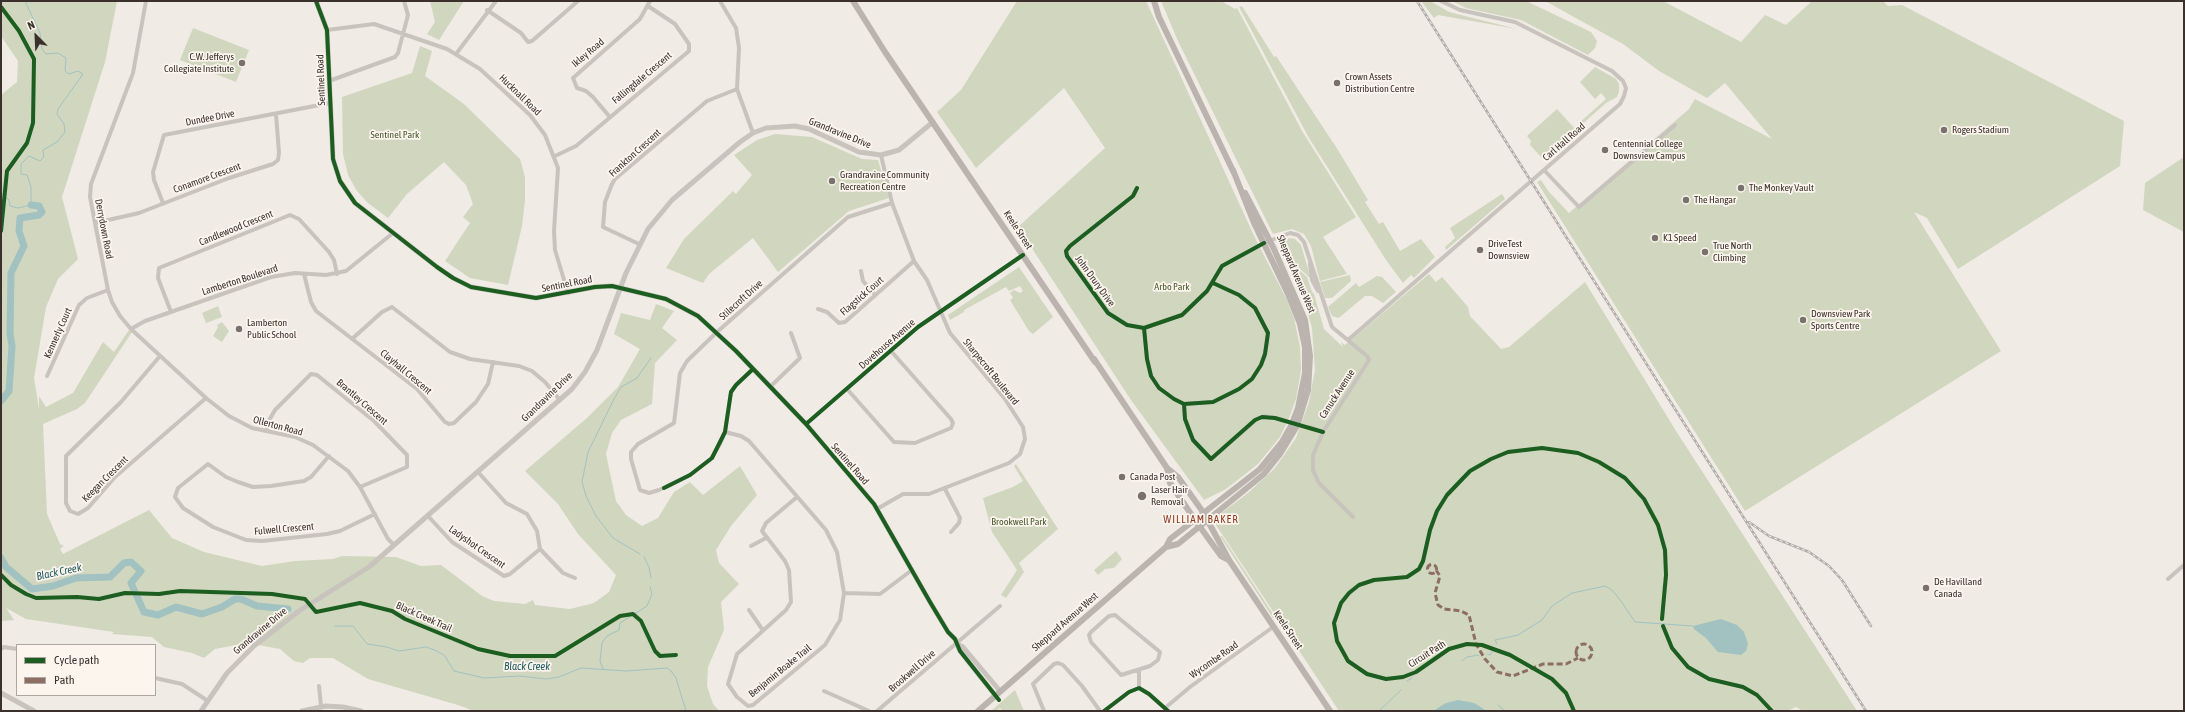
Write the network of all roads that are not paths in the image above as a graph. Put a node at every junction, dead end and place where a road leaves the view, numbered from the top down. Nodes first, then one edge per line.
1 (146, 1) edge
2 (316, 1) edge
3 (404, 1) edge
4 (496, 1) edge
5 (578, 1) edge
6 (650, 1) edge
7 (720, 1) edge
8 (853, 1) edge
9 (1154, 1) edge
10 (1441, 1) edge
11 (648, 6) junction
12 (487, 10) junction
13 (327, 30) junction
14 (404, 34) junction
15 (456, 54) junction
16 (329, 81) junction
17 (737, 88) junction
18 (330, 103) junction
19 (276, 114) junction
20 (609, 116) junction
21 (933, 122) junction
22 (1676, 125) dead end
23 (754, 133) junction
24 (881, 155) junction
25 (555, 156) junction
26 (1233, 170) junction
27 (1544, 170) junction
28 (1137, 188) dead end
29 (892, 202) junction
30 (162, 203) junction
31 (95, 223) junction
32 (392, 233) junction
33 (1270, 240) junction
34 (1264, 243) junction
35 (639, 244) junction
36 (1023, 255) junction
37 (914, 261) junction
38 (861, 271) dead end
39 (304, 274) junction
40 (337, 274) junction
41 (1213, 283) junction
42 (620, 288) junction
43 (108, 290) junction
44 (568, 293) junction
45 (875, 295) junction
46 (818, 309) dead end
47 (940, 311) junction
48 (171, 312) junction
49 (1144, 328) junction
50 (131, 329) junction
51 (716, 332) junction
52 (791, 333) dead end
53 (352, 339) junction
54 (1348, 340) junction
55 (891, 351) junction
56 (160, 356) junction
57 (493, 362) junction
58 (753, 370) junction
59 (47, 376) dead end
60 (770, 386) junction
61 (847, 389) junction
62 (206, 398) junction
63 (560, 400) junction
64 (1184, 404) junction
65 (229, 416) joint
66 (1275, 418) dead end
67 (806, 424) junction
68 (1310, 427) dead end
69 (267, 431) junction
70 (725, 432) junction
71 (1323, 432) junction
72 (329, 456) junction
73 (1167, 468) junction
74 (478, 472) junction
75 (360, 487) junction
76 (945, 489) junction
77 (797, 497) junction
78 (877, 509) junction
79 (1202, 512) junction
80 (375, 514) junction
81 (428, 516) junction
82 (1353, 517) dead end
83 (1195, 520) junction
84 (1207, 520) junction
85 (1199, 526) junction
86 (951, 532) dead end
87 (766, 538) junction
88 (394, 545) junction
89 (751, 546) dead end
90 (1166, 547) junction
91 (540, 549) junction
92 (1229, 560) junction
93 (2184, 565) edge
94 (912, 570) junction
95 (575, 578) dead end
96 (2168, 579) dead end
97 (844, 593) junction
98 (1000, 606) dead end
99 (749, 610) dead end
100 (1273, 626) junction
101 (762, 630) junction
102 (957, 644) junction
103 (1, 649) edge
104 (16, 649) edge
105 (1139, 670) junction
106 (156, 678) edge
107 (319, 686) dead end
108 (1139, 688) junction
109 (824, 691) dead end
110 (1, 693) edge
111 (998, 693) junction
112 (208, 701) junction
113 (321, 706) junction
114 (1110, 707) junction
115 (1166, 710) edge
116 (34, 711) edge
117 (201, 711) edge
118 (302, 711) edge
119 (361, 711) edge
120 (868, 711) edge
121 (877, 711) edge
122 (978, 711) edge
123 (1044, 711) edge
124 (1100, 711) edge
125 (1104, 711) edge
126 (1114, 711) edge
127 (1330, 711) edge

1 - 31 street, Derrydown Road
2 - 13 street, Sentinel Road
3 - 14 street
4 - 12 street
5 - 12 street
6 - 11 street, Ikley Road
7 - 17 street
8 - 21 main road, Keele Street
9 - 26 main road, Sheppard Avenue West
10 - 27 street, Carl Hall Road
11 - 20 street, Ikley Road
11 - 20 street, Fallingdale Crescent
12 - 15 street
13 - 14 street, Hucknall Road
13 - 16 street, Sentinel Road
14 - 15 street, Hucknall Road
14 - 16 street
15 - 25 street, Hucknall Road
16 - 18 street, Sentinel Road
17 - 23 street
17 - 35 street, Frankton Crescent
18 - 19 street, Dundee Drive
18 - 32 street, Sentinel Road
19 - 30 street, Conamore Crescent
19 - 30 street, Dundee Drive
20 - 25 street, Fallingdale Crescent
21 - 24 street, Grandravine Drive
21 - 36 main road, Keele Street
22 - 27 street
23 - 24 street, Grandravine Drive
23 - 35 street, Grandravine Drive
24 - 29 street, Sharpecroft Boulevard
25 - 44 street, Hucknall Road
26 - 33 main road, Sheppard Avenue West
26 - 34 main road, Sheppard Avenue West
27 - 54 street, Carl Hall Road
28 - 49 street, John Drury Drive
29 - 37 street, Sharpecroft Boulevard
29 - 51 street, Stilecroft Drive
30 - 31 street, Conamore Crescent
31 - 43 street, Derrydown Road
32 - 40 street, Lamberton Boulevard
32 - 44 street, Sentinel Road
33 - 34 street
33 - 54 street
33 - 84 main road, Sheppard Avenue West
34 - 41 street
34 - 79 main road, Sheppard Avenue West
35 - 42 street, Grandravine Drive
36 - 47 street, Dovehouse Avenue
36 - 73 main road, Keele Street
37 - 45 street, Flagstick Court
37 - 47 street, Sharpecroft Boulevard
38 - 45 street
39 - 40 street, Lamberton Boulevard
39 - 48 street, Lamberton Boulevard
39 - 53 street, Clayhall Crescent
40 - 48 street, Candlewood Crescent
41 - 49 street
41 - 64 street
42 - 44 street, Sentinel Road
42 - 51 street, Sentinel Road
42 - 63 street, Grandravine Drive
43 - 50 street, Derrydown Road
43 - 59 street, Kennerly Court
45 - 46 street, Flagstick Court
47 - 55 street, Dovehouse Avenue
47 - 76 street, Sharpecroft Boulevard
48 - 50 street, Lamberton Boulevard
49 - 64 street
50 - 56 street, Derrydown Road
51 - 58 street, Sentinel Road
51 - 70 street, Stilecroft Drive
52 - 60 street
53 - 57 street
53 - 57 street, Clayhall Crescent
54 - 71 street, Canuck Avenue
55 - 61 street, Dovehouse Avenue
55 - 61 street
56 - 62 street, Derrydown Road
56 - 62 street, Keegan Crescent
57 - 63 street
58 - 60 street, Sentinel Road
58 - 70 street, Stilecroft Drive
60 - 67 street, Sentinel Road
61 - 67 street, Dovehouse Avenue
62 - 65 street, Derrydown Road
63 - 74 street, Grandravine Drive
64 - 66 street
65 - 69 street, Ollerton Road
67 - 78 street, Sentinel Road
68 - 71 street
69 - 72 street, Ollerton Road
69 - 75 street, Brantley Crescent
70 - 77 street, Benjamin Boake Trail
71 - 82 street, Canuck Avenue
72 - 75 street, Ollerton Road
72 - 80 street, Fulwell Crescent
73 - 79 main road, Keele Street
73 - 83 main road, Keele Street
74 - 81 street, Grandravine Drive
74 - 91 street
75 - 80 street, Ollerton Road
76 - 78 street, Sharpecroft Boulevard
76 - 86 street
77 - 87 street
77 - 97 street, Benjamin Boake Trail
78 - 94 street, Sentinel Road
79 - 83 main road, Sheppard Avenue West
79 - 84 main road, Keele Street
80 - 88 street, Ollerton Road
81 - 88 street, Grandravine Drive
81 - 91 street, Ladyshot Crescent
83 - 85 main road, Keele Street
83 - 90 main road, Sheppard Avenue West
84 - 85 main road, Sheppard Avenue West
84 - 92 main road, Keele Street
85 - 90 main road, Sheppard Avenue West
85 - 92 main road, Keele Street
87 - 89 street
87 - 101 street, Benjamin Boake Trail
88 - 112 street, Grandravine Drive
90 - 111 main road, Sheppard Avenue West
91 - 95 street
92 - 100 main road, Keele Street
93 - 96 street
94 - 97 street
94 - 102 street, Sentinel Road
97 - 101 street, Benjamin Boake Trail
98 - 102 street, Brookwell Drive
99 - 101 street
100 - 115 street, Wycombe Road
100 - 127 main road, Keele Street
102 - 111 street, Sentinel Road
102 - 121 street, Brookwell Drive
103 - 104 street
105 - 105 street
105 - 108 street
106 - 112 street
107 - 113 street
108 - 114 street
108 - 115 street
109 - 120 street
110 - 116 street
111 - 122 main road, Sheppard Avenue West
112 - 117 street, Grandravine Drive
113 - 118 street
113 - 119 street
114 - 125 street
114 - 126 street
123 - 124 street

